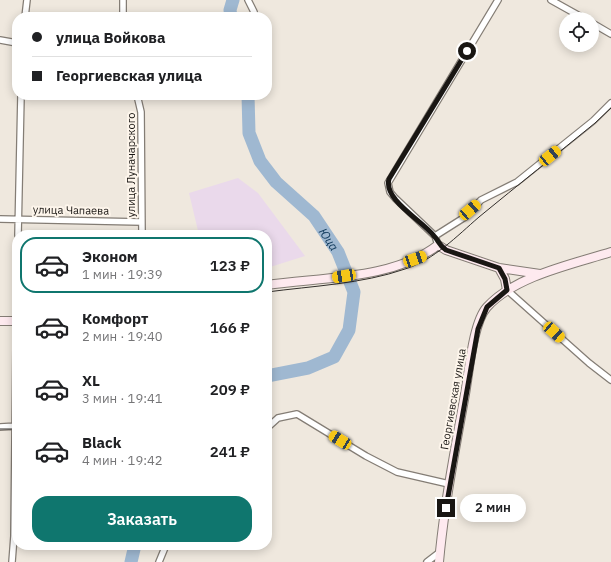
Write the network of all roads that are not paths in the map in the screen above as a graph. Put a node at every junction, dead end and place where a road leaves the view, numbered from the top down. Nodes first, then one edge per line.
1 (27, 0) edge
2 (123, 0) edge
3 (248, 0) edge
4 (498, 0) edge
5 (550, 0) edge
6 (26, 12) edge
7 (123, 12) edge
8 (254, 12) dead end
9 (572, 12) edge
10 (599, 27) edge
11 (611, 34) edge
12 (0, 40) edge
13 (12, 41) edge
14 (21, 100) edge
15 (138, 100) edge
16 (611, 103) edge
17 (0, 219) edge
18 (18, 219) junction
19 (141, 222) junction
20 (18, 230) edge
21 (142, 230) edge
22 (435, 236) junction
23 (438, 245) junction
24 (611, 252) edge
25 (499, 268) junction
26 (541, 274) junction
27 (272, 285) edge
28 (507, 290) junction
29 (0, 321) edge
30 (12, 321) edge
31 (611, 380) edge
32 (272, 423) edge
33 (12, 426) edge
34 (0, 427) edge
35 (449, 484) junction
36 (13, 550) edge
37 (164, 550) edge
38 (440, 552) junction
39 (12, 562) edge
40 (159, 562) edge
41 (427, 562) edge
42 (440, 562) edge

1 - 6 street
2 - 7 street
3 - 8 street
4 - 22 street
5 - 9 street
10 - 11 street
12 - 13 street
14 - 18 street
15 - 19 street, улица Луначарского
16 - 22 street
17 - 18 street, улица Чапаева
18 - 19 street, улица Чапаева
18 - 20 street
19 - 21 street, улица Луначарского
22 - 23 street
23 - 25 main road
23 - 27 main road
24 - 26 main road, Георгиевская улица
25 - 26 main road
25 - 28 main road
26 - 28 main road, Георгиевская улица
28 - 31 street
28 - 35 main road, Георгиевская улица
29 - 30 main road
32 - 35 street
33 - 34 street
35 - 38 main road, Георгиевская улица
36 - 39 street
37 - 40 street
38 - 41 street
38 - 42 main road, Георгиевская улица

